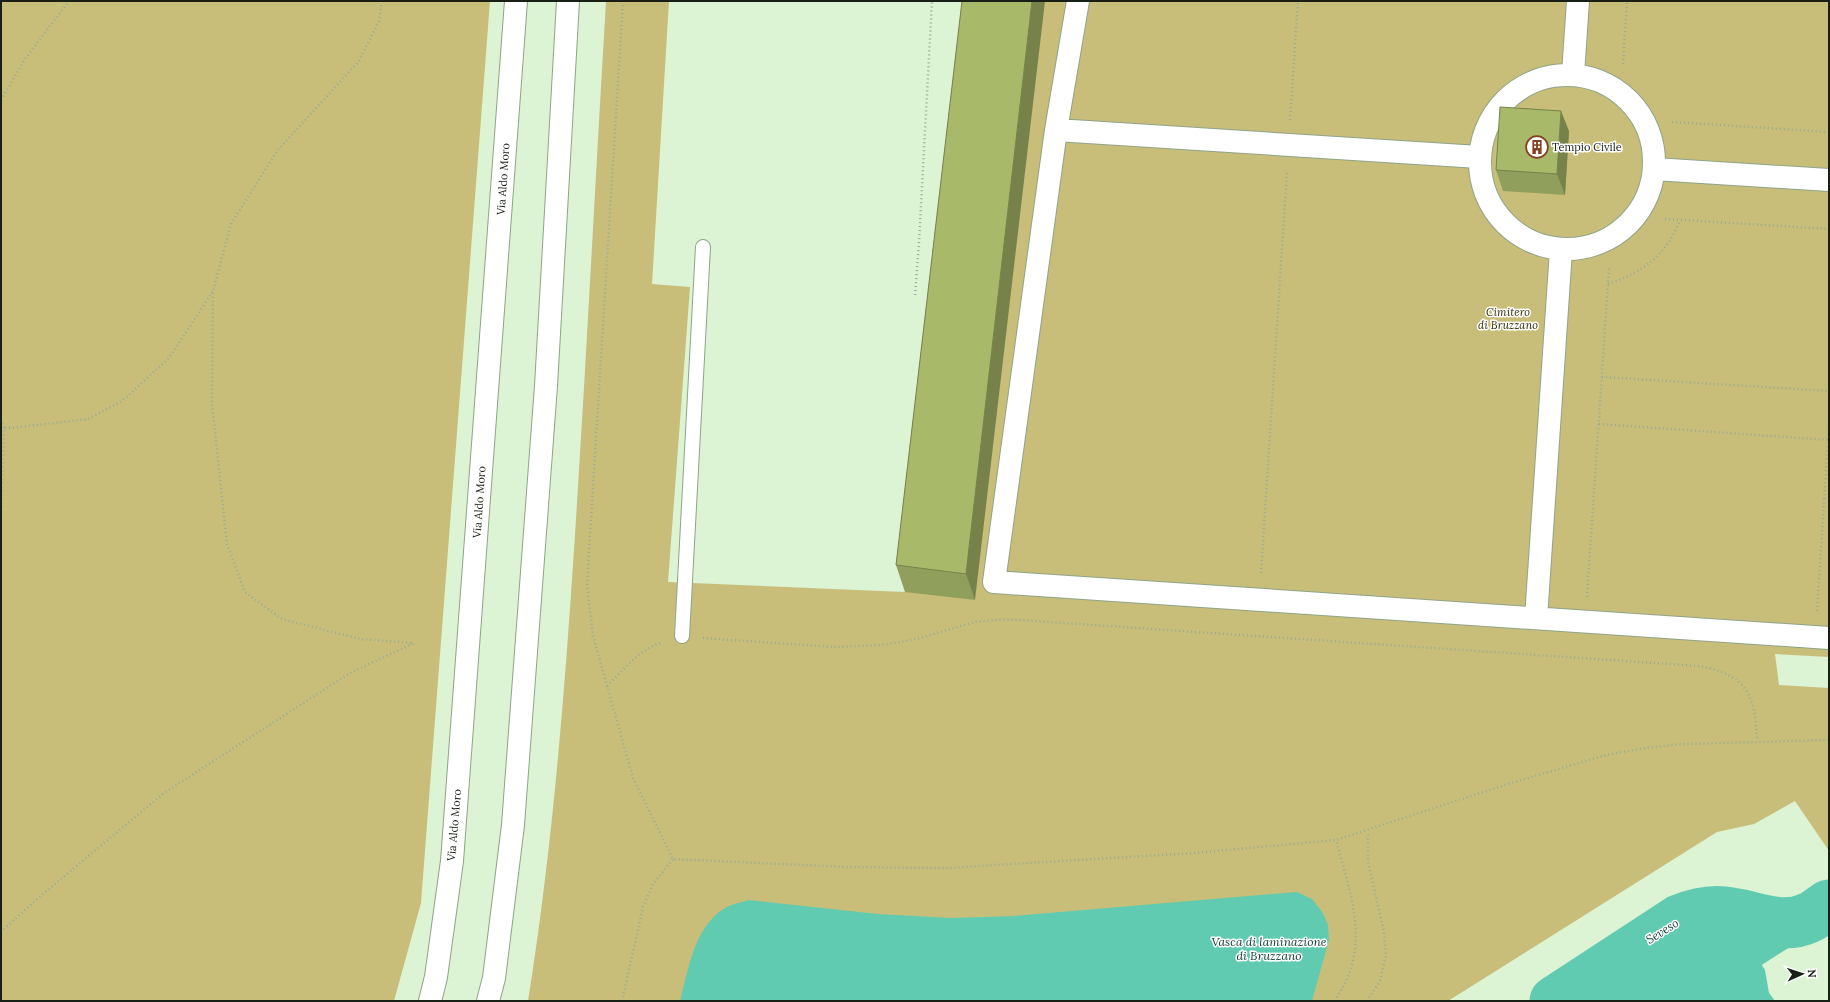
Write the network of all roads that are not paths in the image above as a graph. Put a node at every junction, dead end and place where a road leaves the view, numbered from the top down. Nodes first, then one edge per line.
1 (516, 1) edge
2 (568, 1) edge
3 (1078, 1) edge
4 (1578, 1) edge
5 (1573, 74) junction
6 (1056, 130) junction
7 (1479, 157) junction
8 (1654, 169) junction
9 (1829, 180) edge
10 (703, 247) dead end
11 (1561, 250) junction
12 (1536, 618) junction
13 (682, 636) road end
14 (1822, 637) edge
15 (430, 1001) edge
16 (488, 1001) edge

1 - 15 street, Via Aldo Moro
2 - 16 street
3 - 6 street
4 - 5 street
5 - 7 street
5 - 8 street
6 - 7 street
6 - 12 street
7 - 11 street
8 - 9 street
8 - 11 street
10 - 13 lane
11 - 12 street
12 - 14 street

